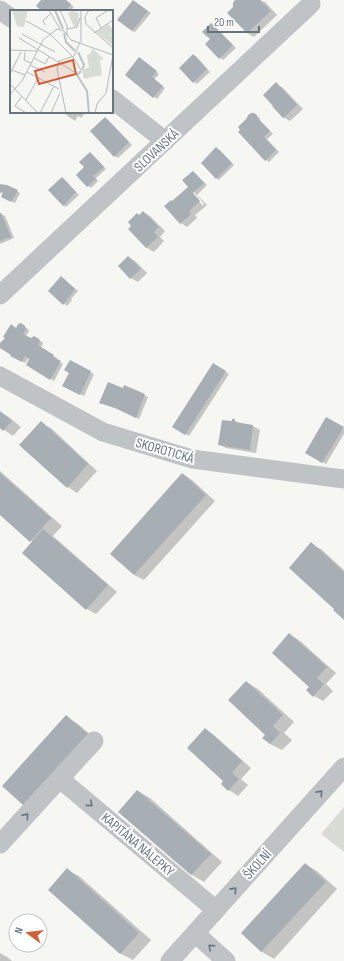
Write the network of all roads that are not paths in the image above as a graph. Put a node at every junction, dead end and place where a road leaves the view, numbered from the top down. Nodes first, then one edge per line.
1 (311, 4) dead end
2 (0, 10) edge
3 (10, 17) edge
4 (113, 100) edge
5 (165, 141) junction
6 (0, 294) edge
7 (0, 376) edge
8 (344, 479) edge
9 (94, 741) dead end
10 (344, 767) edge
11 (60, 779) junction
12 (0, 844) edge
13 (216, 910) junction
14 (196, 934) junction
15 (170, 961) edge
16 (226, 961) edge

1 - 5 street, SLOVANSKÁ
2 - 3 street
4 - 5 street
5 - 6 street, SLOVANSKÁ
7 - 8 street, SKOROTICKÁ
9 - 11 street
13 -> 10 street, ŠKOLNÍ
12 -> 11 street
11 -> 13 street, KAPITÁNA NÁLEPKY
13 - 14 street, ŠKOLNÍ
14 - 15 street, ŠKOLNÍ
16 -> 14 street

